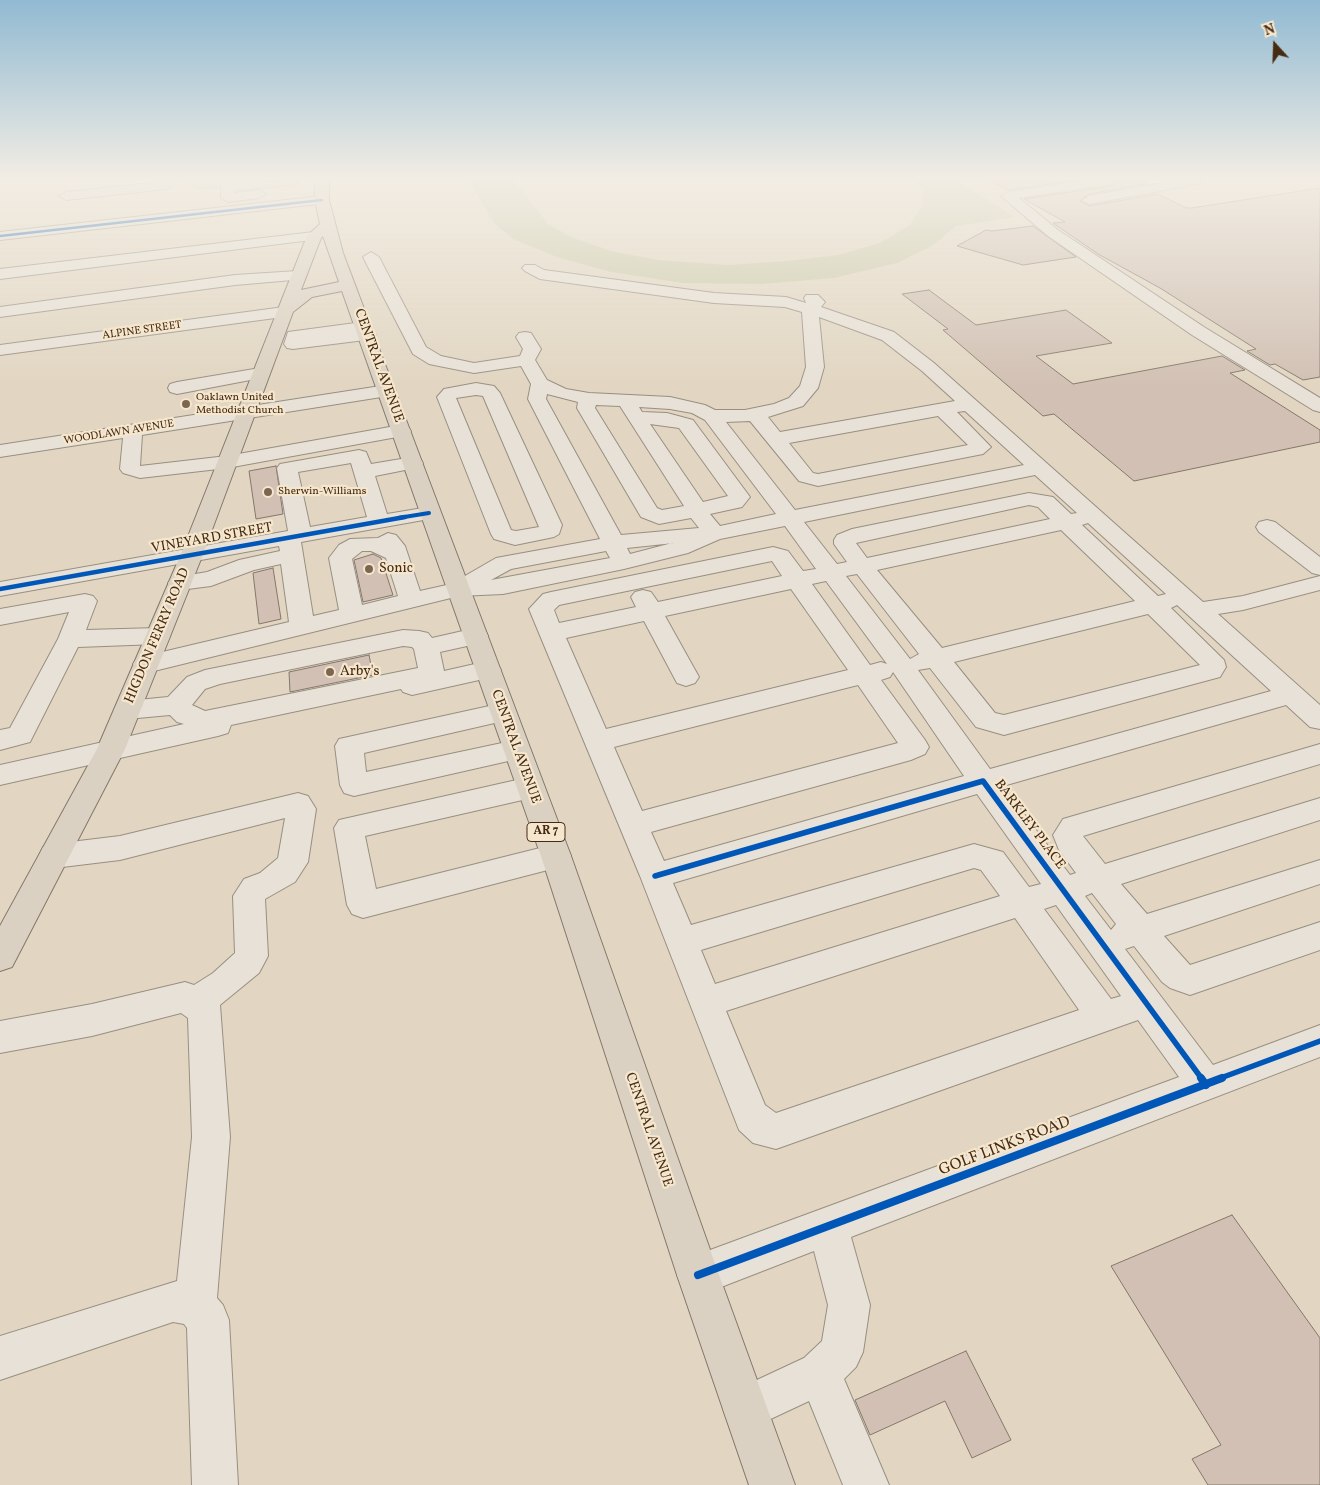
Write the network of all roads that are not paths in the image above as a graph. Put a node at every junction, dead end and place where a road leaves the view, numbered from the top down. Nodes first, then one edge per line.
1 (153, 249) edge
2 (307, 249) edge
3 (335, 249) edge
4 (1078, 249) edge
5 (371, 257) dead end
6 (530, 268) dead end
7 (298, 276) junction
8 (5, 284) edge
9 (350, 289) junction
10 (810, 308) junction
11 (3, 312) edge
12 (284, 312) junction
13 (89, 319) junction
14 (527, 348) junction
15 (0, 350) edge
16 (435, 360) junction
17 (482, 367) junction
18 (260, 373) junction
19 (540, 384) junction
20 (178, 388) dead end
21 (481, 389) junction
22 (589, 399) junction
23 (1316, 401) edge
24 (315, 402) junction
25 (970, 404) junction
26 (631, 409) junction
27 (942, 409) junction
28 (394, 411) junction
29 (245, 413) junction
30 (756, 415) junction
31 (358, 416) junction
32 (712, 416) junction
33 (320, 421) dead end
34 (133, 430) junction
35 (777, 439) junction
36 (0, 451) edge
37 (227, 462) junction
38 (413, 463) junction
39 (1039, 468) junction
40 (364, 472) junction
41 (697, 510) junction
42 (429, 513) junction
43 (377, 514) junction
44 (1093, 516) junction
45 (790, 518) junction
46 (1066, 522) junction
47 (1267, 527) dead end
48 (714, 534) junction
49 (295, 537) junction
50 (330, 538) junction
51 (1121, 541) junction
52 (1091, 547) junction
53 (192, 554) junction
54 (397, 554) junction
55 (1316, 561) edge
56 (624, 562) junction
57 (862, 566) junction
58 (832, 572) junction
59 (798, 580) junction
60 (180, 583) junction
61 (1320, 583) edge
62 (0, 589) edge
63 (459, 589) junction
64 (411, 600) junction
65 (1191, 604) junction
66 (1153, 605) junction
67 (651, 612) junction
68 (348, 616) junction
69 (0, 617) edge
70 (302, 626) junction
71 (1219, 629) junction
72 (551, 633) junction
73 (158, 636) junction
74 (476, 636) junction
75 (1186, 636) junction
76 (70, 639) junction
77 (428, 656) junction
78 (936, 658) junction
79 (146, 664) junction
80 (902, 666) junction
81 (488, 670) junction
82 (865, 675) junction
83 (686, 677) dead end
84 (196, 683) junction
85 (1292, 694) junction
86 (176, 705) junction
87 (127, 710) junction
88 (503, 712) junction
89 (1320, 720) edge
90 (0, 740) edge
91 (598, 741) junction
92 (111, 749) junction
93 (516, 750) junction
94 (1320, 754) edge
95 (0, 775) edge
96 (983, 782) junction
97 (530, 788) junction
98 (1320, 810) edge
99 (633, 825) junction
100 (54, 856) junction
101 (556, 856) junction
102 (1320, 872) edge
103 (655, 876) junction
104 (1098, 878) junction
105 (1063, 889) junction
106 (1021, 902) junction
107 (1140, 930) junction
108 (1320, 936) edge
109 (681, 942) junction
110 (1103, 943) junction
111 (0, 957) edge
112 (706, 1002) junction
113 (1147, 1002) junction
114 (195, 1004) junction
115 (1104, 1017) junction
116 (0, 1037) edge
117 (1320, 1041) edge
118 (1206, 1085) junction
119 (828, 1226) junction
120 (698, 1275) junction
121 (195, 1305) junction
122 (0, 1358) edge
123 (819, 1373) junction
124 (745, 1409) junction
125 (215, 1485) edge
126 (772, 1485) edge
127 (866, 1485) edge

1 - 8 street
2 - 7 main road, HIGDON FERRY ROAD
3 - 9 main road, CENTRAL AVENUE / AR 7
4 - 23 street
5 - 16 street
6 - 10 street
7 - 12 main road, HIGDON FERRY ROAD
7 - 13 street
8 - 11 street
9 - 12 main road
9 - 28 main road, CENTRAL AVENUE / AR 7
10 - 25 street
10 - 30 street
11 - 13 street
12 - 13 street, ALPINE STREET
12 - 18 main road, HIGDON FERRY ROAD
13 - 15 street, ALPINE STREET
14 - 16 street
14 - 17 street
14 - 19 street
16 - 17 street
17 - 21 street
18 - 20 street
18 - 29 main road, HIGDON FERRY ROAD
19 - 22 street
19 - 56 street
21 - 21 street
22 - 26 street
22 - 41 street
24 - 29 street, WOODLAWN AVENUE
24 - 31 street, WOODLAWN AVENUE
24 - 33 street
25 - 27 street
25 - 39 street
26 - 32 street
26 - 41 street
26 - 41 street
27 - 35 street
27 - 35 street
28 - 31 street
28 - 31 street
28 - 38 main road, CENTRAL AVENUE / AR 7
29 - 34 street, WOODLAWN AVENUE
29 - 37 main road, HIGDON FERRY ROAD
30 - 32 street
30 - 35 street
31 - 37 street
32 - 45 street
34 - 36 street, WOODLAWN AVENUE
34 - 37 street
37 - 53 main road, HIGDON FERRY ROAD
38 - 40 street
38 - 42 main road, CENTRAL AVENUE / AR 7
39 - 44 street
39 - 45 street
40 - 43 street
40 - 49 street
41 - 48 street
42 - 43 street, VINEYARD STREET
42 - 63 main road, CENTRAL AVENUE / AR 7
43 - 49 street
43 - 50 street, VINEYARD STREET
44 - 46 street
44 - 51 street
45 - 48 street
45 - 58 street
46 - 52 street
46 - 57 street
47 - 55 street
48 - 56 street
49 - 50 street, VINEYARD STREET
49 - 53 street, VINEYARD STREET
49 - 60 street
49 - 70 street
50 - 54 street
50 - 68 street
51 - 52 street
51 - 65 street
52 - 66 street
53 - 60 main road, HIGDON FERRY ROAD
53 - 62 street, VINEYARD STREET
54 - 64 street
54 - 68 street
56 - 59 street
56 - 63 street
56 - 67 street
56 - 72 street
57 - 58 street
57 - 78 street
58 - 59 street
58 - 80 street
59 - 67 street
59 - 82 street
60 - 73 main road, HIGDON FERRY ROAD
61 - 65 street
63 - 64 street
63 - 74 main road, CENTRAL AVENUE / AR 7
64 - 68 street
65 - 66 street
65 - 71 street
66 - 75 street
66 - 78 street
67 - 72 street
67 - 83 street
68 - 70 street
69 - 76 street
70 - 79 street
71 - 75 street
71 - 85 street
72 - 91 street
73 - 76 street
73 - 79 main road, HIGDON FERRY ROAD
74 - 77 street
74 - 81 main road, CENTRAL AVENUE / AR 7
75 - 78 street
76 - 90 street
77 - 84 street
77 - 84 street
77 - 86 street
78 - 80 street
79 - 87 main road, HIGDON FERRY ROAD
80 - 82 street
80 - 96 street
81 - 88 main road, CENTRAL AVENUE / AR 7
81 - 92 street
82 - 91 street
82 - 99 street
84 - 86 street
85 - 89 street
85 - 96 street
86 - 87 street
87 - 92 main road, HIGDON FERRY ROAD
88 - 93 main road, CENTRAL AVENUE / AR 7
88 - 93 street
91 - 99 street
92 - 95 street
92 - 100 main road, HIGDON FERRY ROAD
93 - 97 main road, CENTRAL AVENUE / AR 7
94 - 104 street
96 - 103 street, BARKLEY PLACE
96 - 105 street, BARKLEY PLACE
97 - 101 main road, CENTRAL AVENUE / AR 7
97 - 101 street
98 - 104 street
99 - 103 street
100 - 111 main road, HIGDON FERRY ROAD
100 - 114 street
101 - 120 main road, CENTRAL AVENUE / AR 7
102 - 107 street
103 - 109 street
104 - 105 street
104 - 107 street
105 - 106 street
105 - 110 street, BARKLEY PLACE
106 - 109 street
106 - 112 street
106 - 115 street
107 - 108 street
107 - 110 street
109 - 112 street
110 - 113 street, BARKLEY PLACE
112 - 115 street
113 - 115 street
113 - 118 street, BARKLEY PLACE
114 - 116 street
114 - 121 street
117 - 118 street, GOLF LINKS ROAD
118 - 119 street, GOLF LINKS ROAD
119 - 120 street, GOLF LINKS ROAD
119 - 123 street
120 - 124 main road, CENTRAL AVENUE / AR 7
121 - 122 street
121 - 125 street
123 - 124 street
123 - 127 street
124 - 126 main road, CENTRAL AVENUE / AR 7

